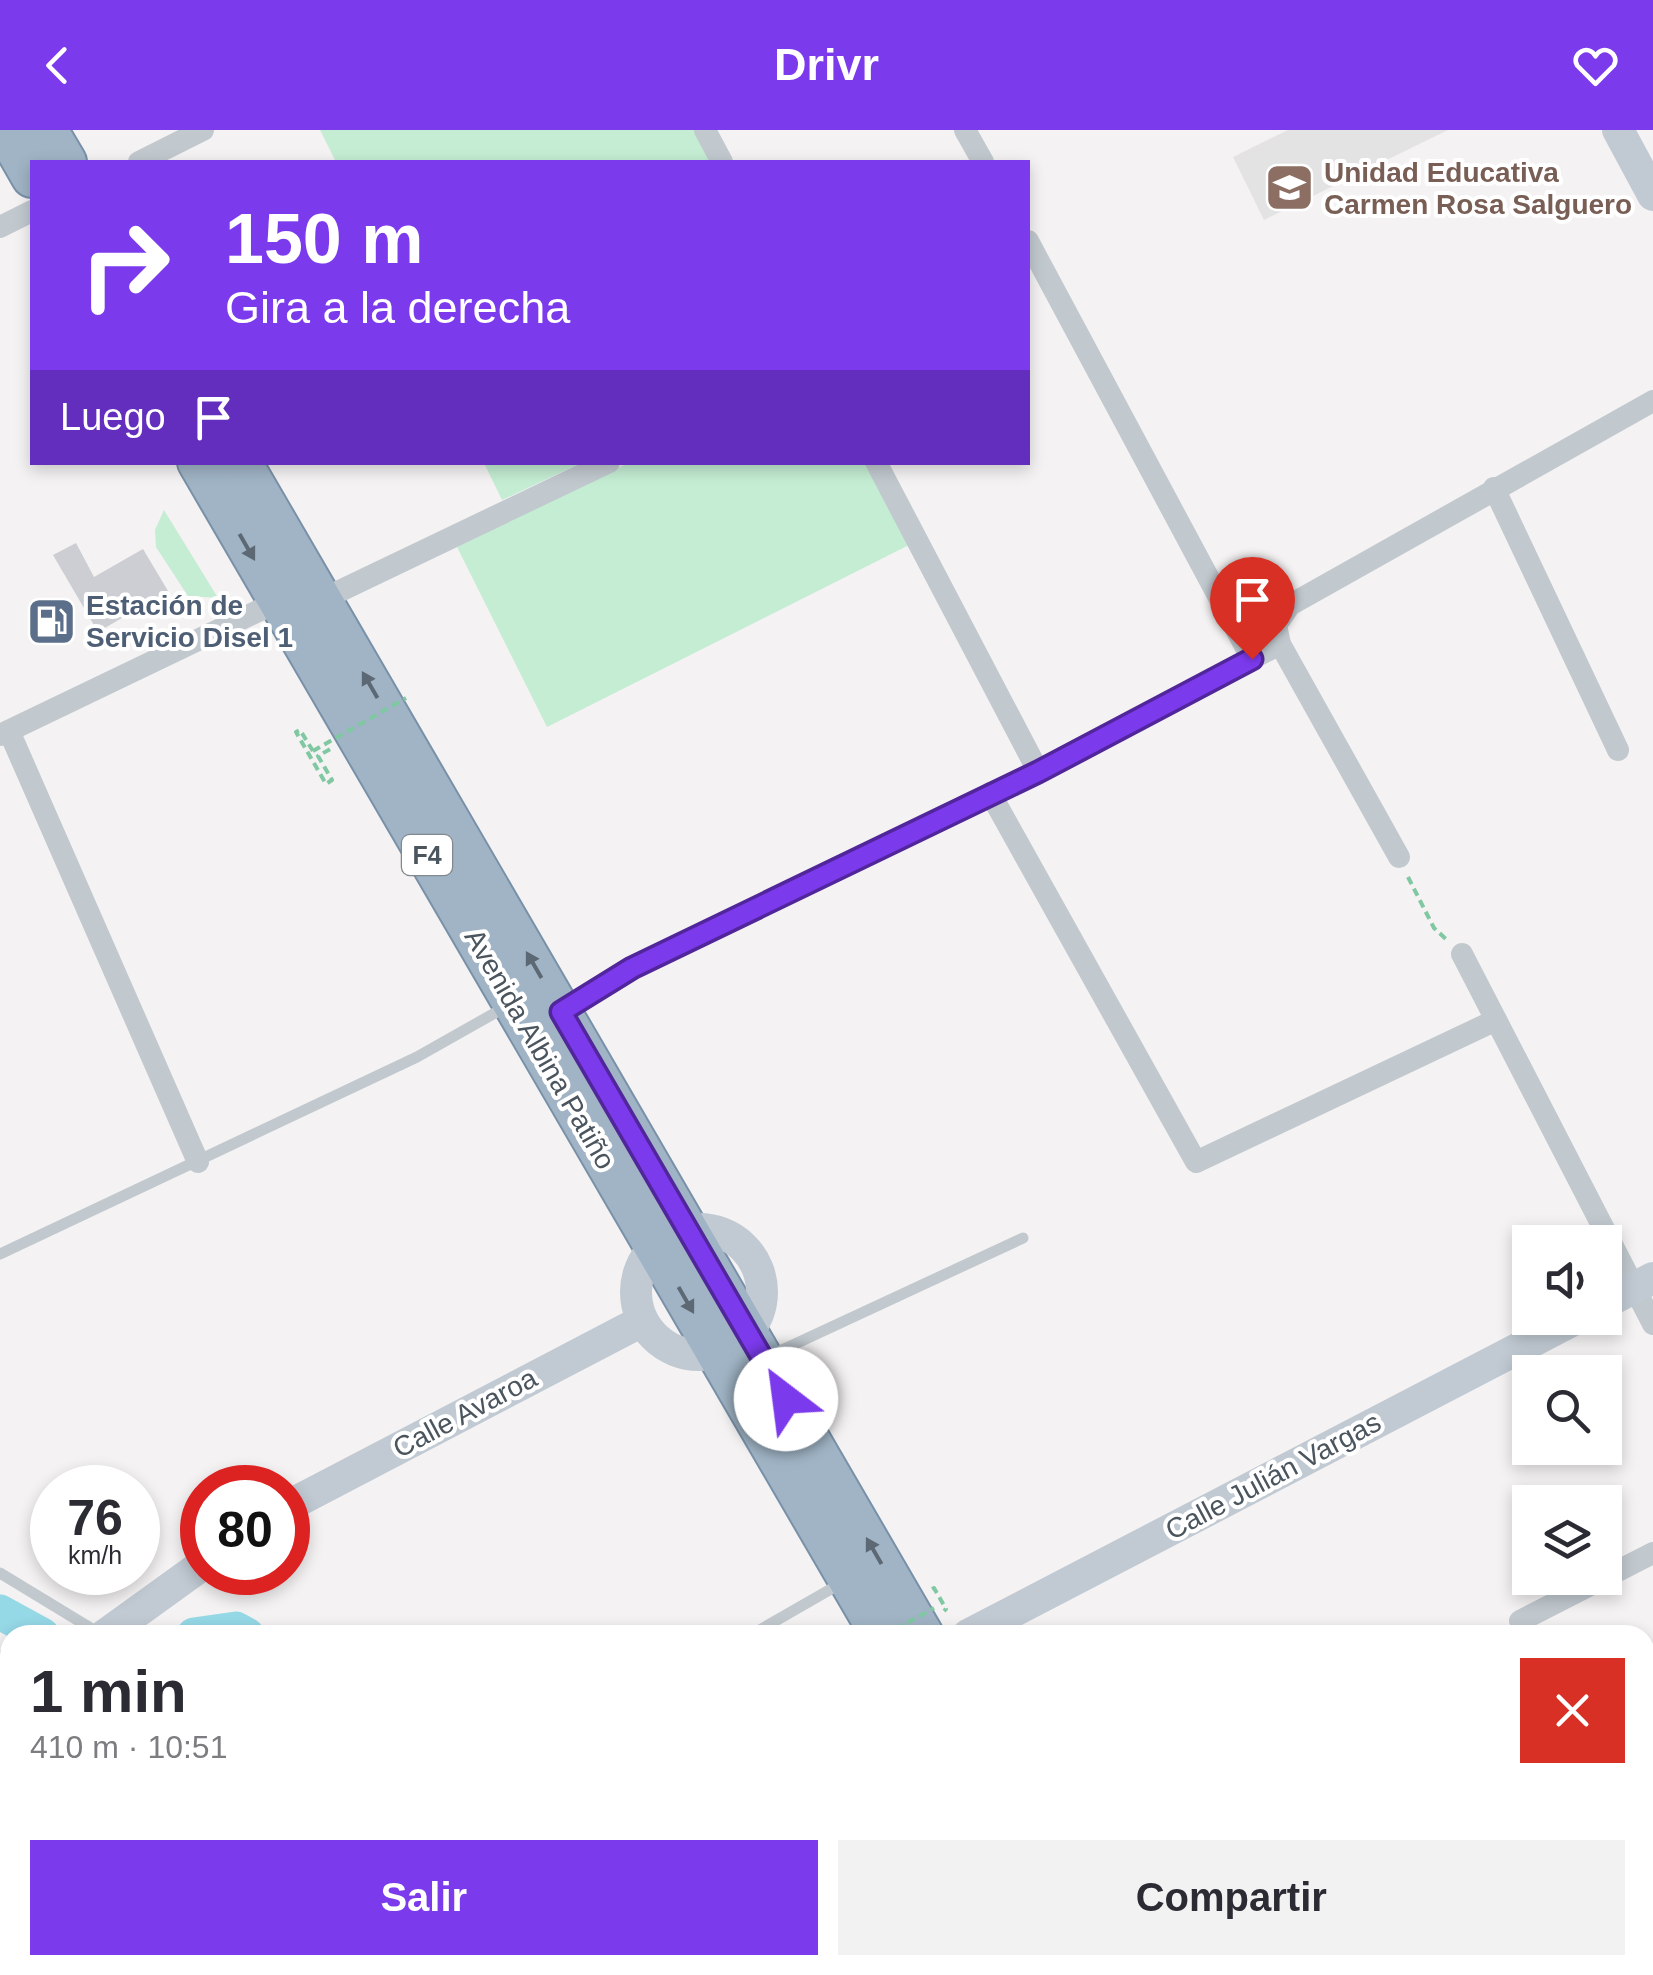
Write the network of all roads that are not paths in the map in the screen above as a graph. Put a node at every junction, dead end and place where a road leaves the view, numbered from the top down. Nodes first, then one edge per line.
1 (5, 130) edge
2 (47, 130) edge
3 (203, 130) edge
4 (705, 130) edge
5 (965, 130) edge
6 (1618, 130) edge
7 (65, 160) edge
8 (143, 160) edge
9 (721, 160) edge
10 (982, 160) edge
11 (30, 174) edge
12 (1653, 195) edge
13 (30, 212) edge
14 (0, 226) edge
15 (1034, 269) edge
16 (1653, 401) edge
17 (200, 465) edge
18 (243, 465) edge
19 (603, 465) edge
20 (878, 465) edge
21 (1494, 488) junction
22 (321, 600) junction
23 (279, 601) junction
24 (1280, 644) junction
25 (1252, 659) junction
26 (4, 733) edge
27 (1618, 750) dead end
28 (1038, 772) junction
29 (990, 792) junction
30 (1399, 857) road end
31 (1462, 954) road end
32 (513, 1002) junction
33 (561, 1012) junction
34 (1496, 1020) junction
35 (198, 1162) junction
36 (1023, 1238) dead end
37 (672, 1240) junction
38 (0, 1254) edge
39 (1631, 1290) edge
40 (642, 1321) junction
41 (1653, 1324) edge
42 (1545, 1335) edge
43 (742, 1348) junction
44 (310, 1495) edge
45 (1653, 1553) edge
46 (0, 1573) edge
47 (848, 1579) junction
48 (180, 1581) edge
49 (929, 1621) edge
50 (1520, 1621) dead end
51 (86, 1625) edge
52 (117, 1625) edge
53 (768, 1625) edge
54 (877, 1625) edge
55 (987, 1625) edge

1 - 11 highway
2 - 7 highway
3 - 8 street
4 - 9 street
5 - 10 street
6 - 12 main road
13 - 14 street
15 - 25 street
16 - 21 street
17 -> 23 highway, Avenida Albina Patiño / F4
18 - 22 highway, Avenida Albina Patiño / F4
19 - 22 street
20 - 28 street
21 - 24 street
21 - 27 street
33 -> 22 highway, Avenida Albina Patiño / F4
23 - 26 street
23 - 32 highway, Avenida Albina Patiño / F4
24 - 25 street
24 - 30 street
25 - 28 street
26 - 35 street
28 - 29 street
29 - 33 street
29 - 34 street
31 - 34 street
32 - 35 lane
32 - 37 highway, Avenida Albina Patiño / F4
33 - 37 highway, Avenida Albina Patiño / F4
34 - 39 street
35 - 38 lane
36 - 43 lane
37 - 40 main road
37 - 43 highway, Avenida Albina Patiño / F4
37 - 43 main road
39 - 41 street
40 - 43 main road
40 - 44 main road, Calle Avaroa
42 - 55 main road, Calle Julián Vargas
43 - 47 highway, Avenida Albina Patiño / F4
49 -> 43 highway, Avenida Albina Patiño / F4
45 - 50 street
46 - 51 lane
47 - 53 lane
47 - 54 highway, Avenida Albina Patiño / F4
48 - 52 main road

